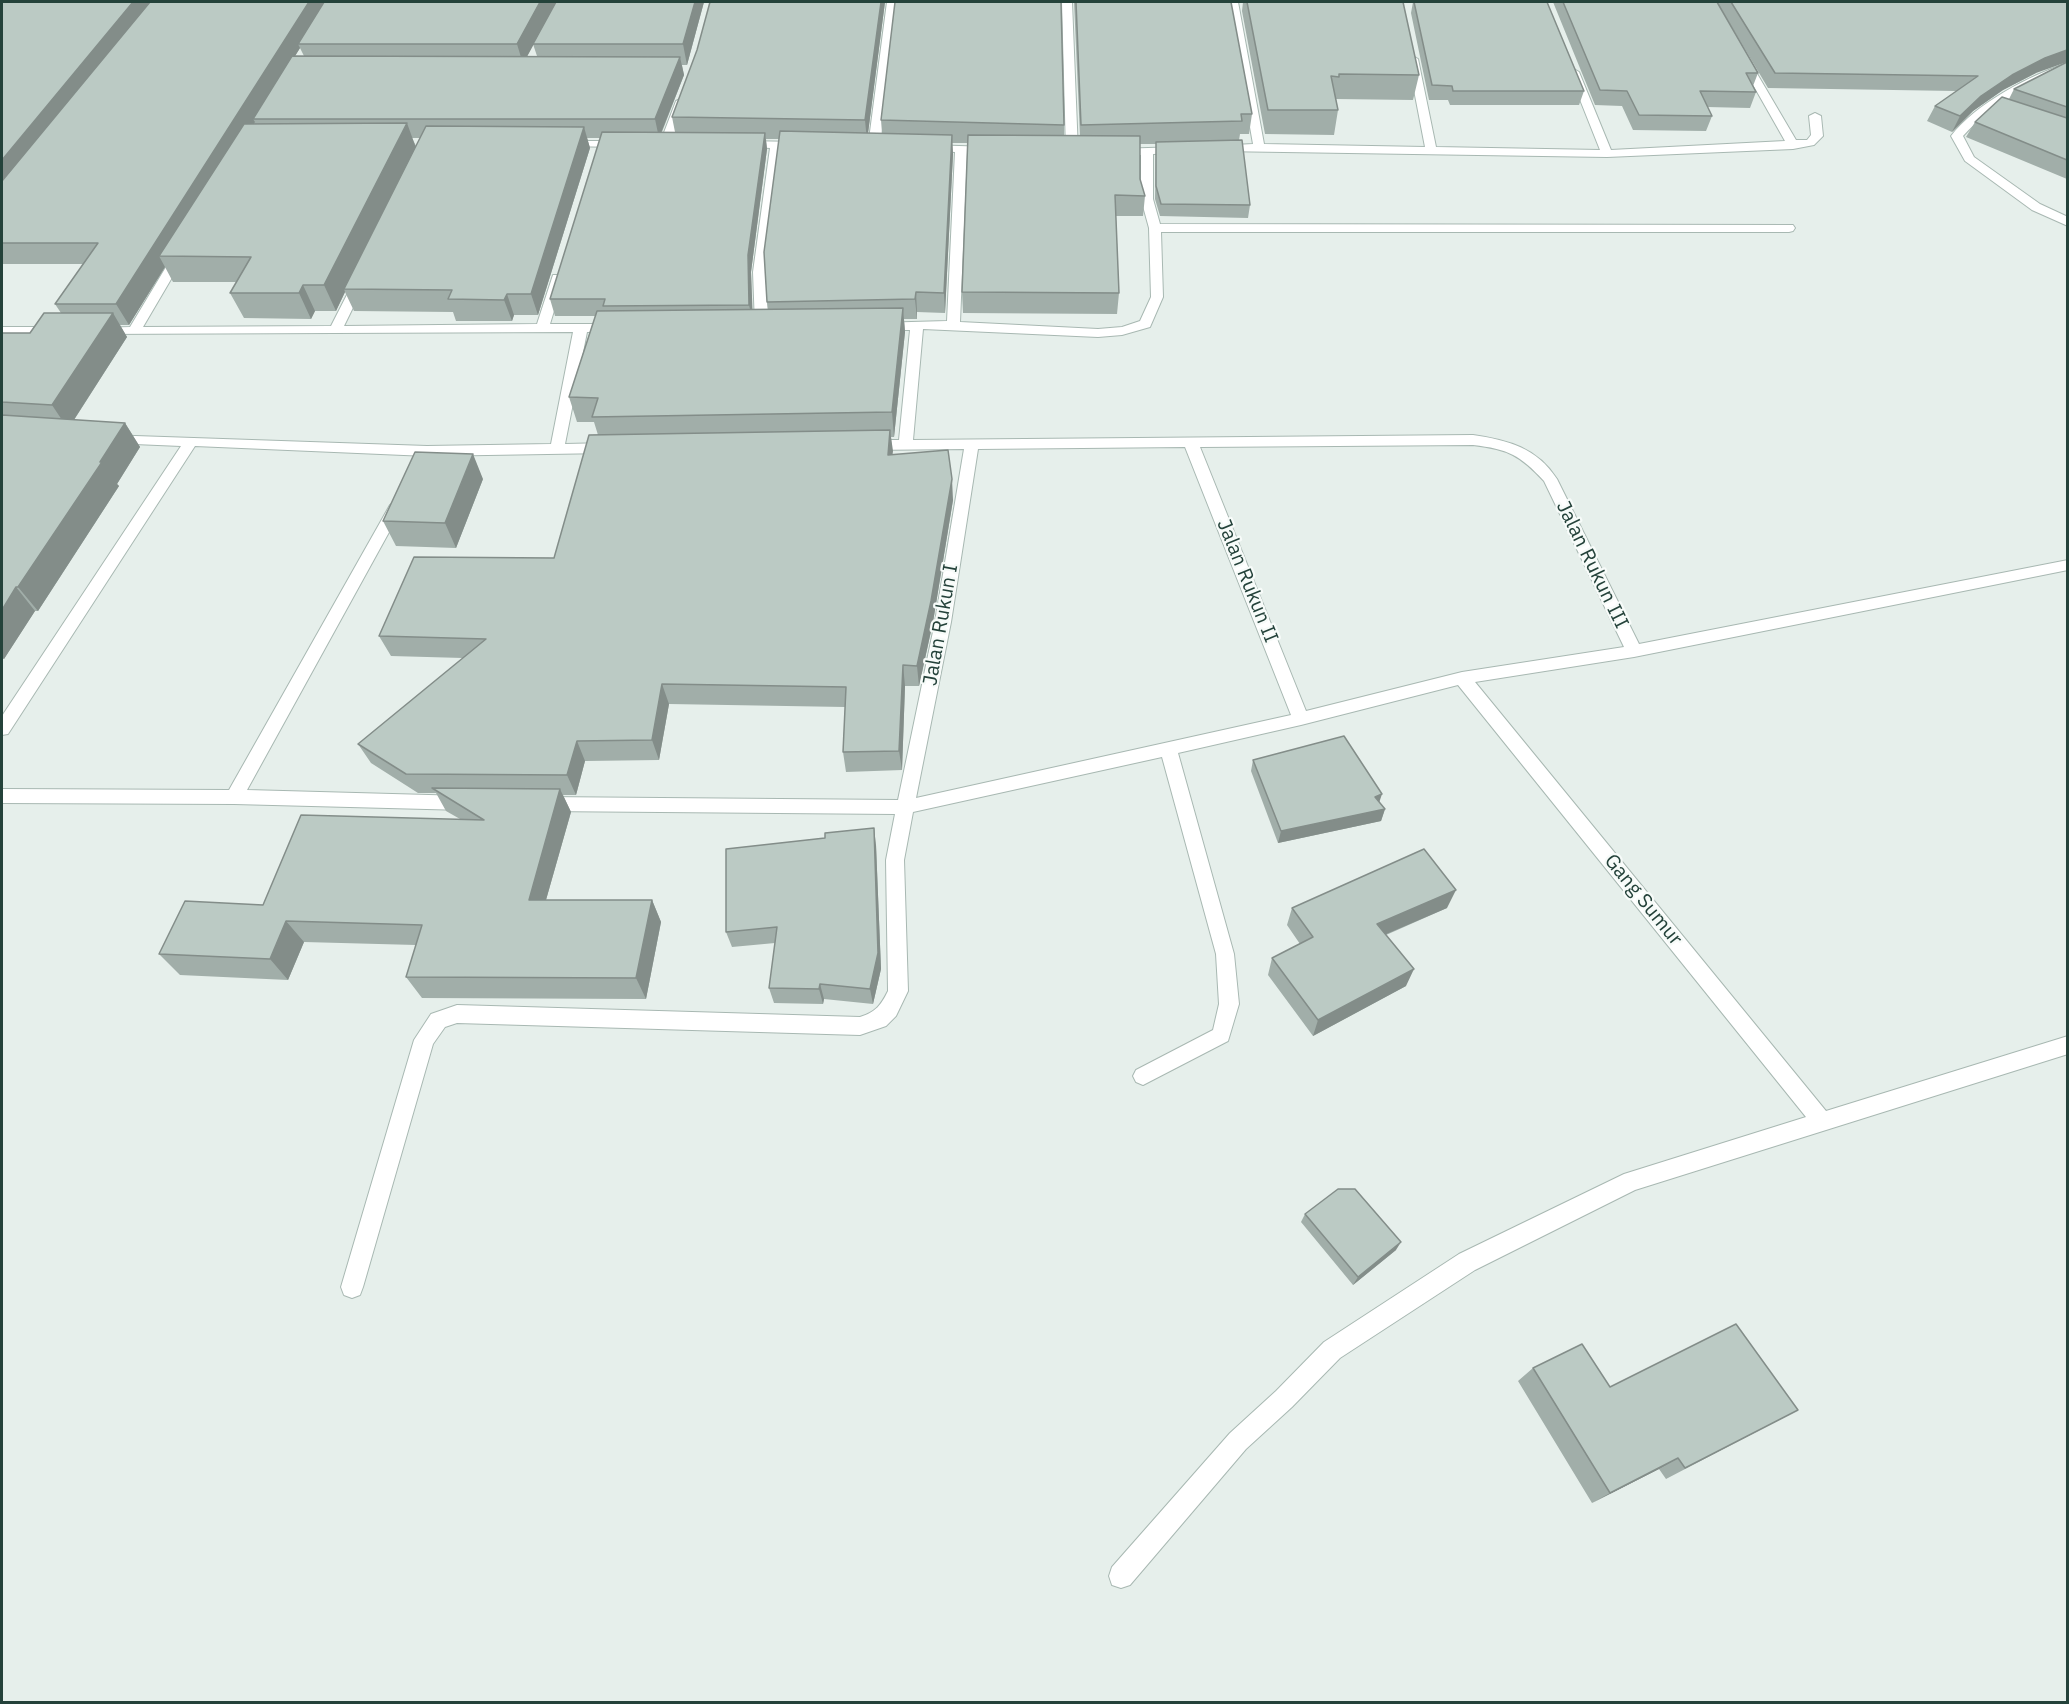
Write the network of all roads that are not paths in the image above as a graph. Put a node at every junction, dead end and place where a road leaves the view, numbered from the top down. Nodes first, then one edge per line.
1 (892, 2) edge
2 (1067, 2) edge
3 (1233, 2) edge
4 (1410, 47) edge
5 (1740, 53) edge
6 (1567, 56) edge
7 (2067, 66) edge
8 (686, 91) edge
9 (1815, 116) dead end
10 (666, 143) edge
11 (554, 144) edge
12 (633, 144) edge
13 (732, 144) edge
14 (777, 144) junction
15 (809, 145) edge
16 (1793, 146) junction
17 (874, 147) edge
18 (1259, 147) junction
19 (917, 148) edge
20 (961, 149) junction
21 (1006, 150) edge
22 (1431, 150) junction
23 (1072, 152) edge
24 (1104, 152) edge
25 (1147, 152) junction
26 (1607, 154) junction
27 (2067, 222) edge
28 (1155, 228) junction
29 (1789, 228) dead end
30 (186, 245) edge
31 (562, 264) edge
32 (366, 268) edge
33 (952, 325) junction
34 (873, 326) edge
35 (917, 326) junction
36 (581, 327) junction
37 (627, 328) edge
38 (740, 328) edge
39 (542, 329) junction
40 (335, 330) junction
41 (2, 331) edge
42 (68, 331) edge
43 (90, 331) edge
44 (134, 331) junction
45 (96, 437) edge
46 (1191, 442) junction
47 (190, 443) junction
48 (972, 443) junction
49 (906, 444) junction
50 (848, 445) edge
51 (627, 448) edge
52 (557, 449) junction
53 (404, 493) edge
54 (2067, 565) edge
55 (1634, 651) junction
56 (1462, 678) junction
57 (1301, 719) junction
58 (2, 729) edge
59 (1168, 749) junction
60 (2, 796) edge
61 (234, 797) junction
62 (476, 803) edge
63 (524, 803) edge
64 (906, 807) junction
65 (2067, 1045) edge
66 (1143, 1076) dead end
67 (1824, 1122) junction
68 (351, 1287) dead end
69 (1121, 1576) dead end

1 - 17 street
2 - 23 street
3 - 18 street
4 - 22 street
5 - 16 street
6 - 26 street
7 - 27 street
8 - 10 street
9 - 16 street
11 - 12 street
13 - 14 street
14 - 15 street
14 - 38 street
16 - 26 street
18 - 22 street
18 - 25 street
19 - 20 street
20 - 21 street
20 - 33 street
22 - 26 street
24 - 25 street
25 - 28 street
28 - 29 street
28 - 33 street
30 - 44 street
31 - 39 street
32 - 40 street
33 - 35 street
34 - 35 street
35 - 49 street
36 - 37 street
36 - 39 street
36 - 52 street
39 - 40 street
40 - 44 street
41 - 42 street
43 - 44 street
45 - 47 street
46 - 48 street, Jalan Rukun III
46 - 55 street, Jalan Rukun III
46 - 57 street, Jalan Rukun II
47 - 52 street
47 - 58 street
48 - 49 street, Jalan Rukun III
48 - 64 street, Jalan Rukun I
49 - 50 street, Jalan Rukun III
51 - 52 street
53 - 61 street
54 - 55 street
55 - 56 street
56 - 57 street
56 - 67 street, Gang Sumur
57 - 59 street
59 - 64 street
59 - 66 street
60 - 61 street
61 - 62 street
63 - 64 street
64 - 68 street, Jalan Rukun I
65 - 67 street
67 - 69 street

